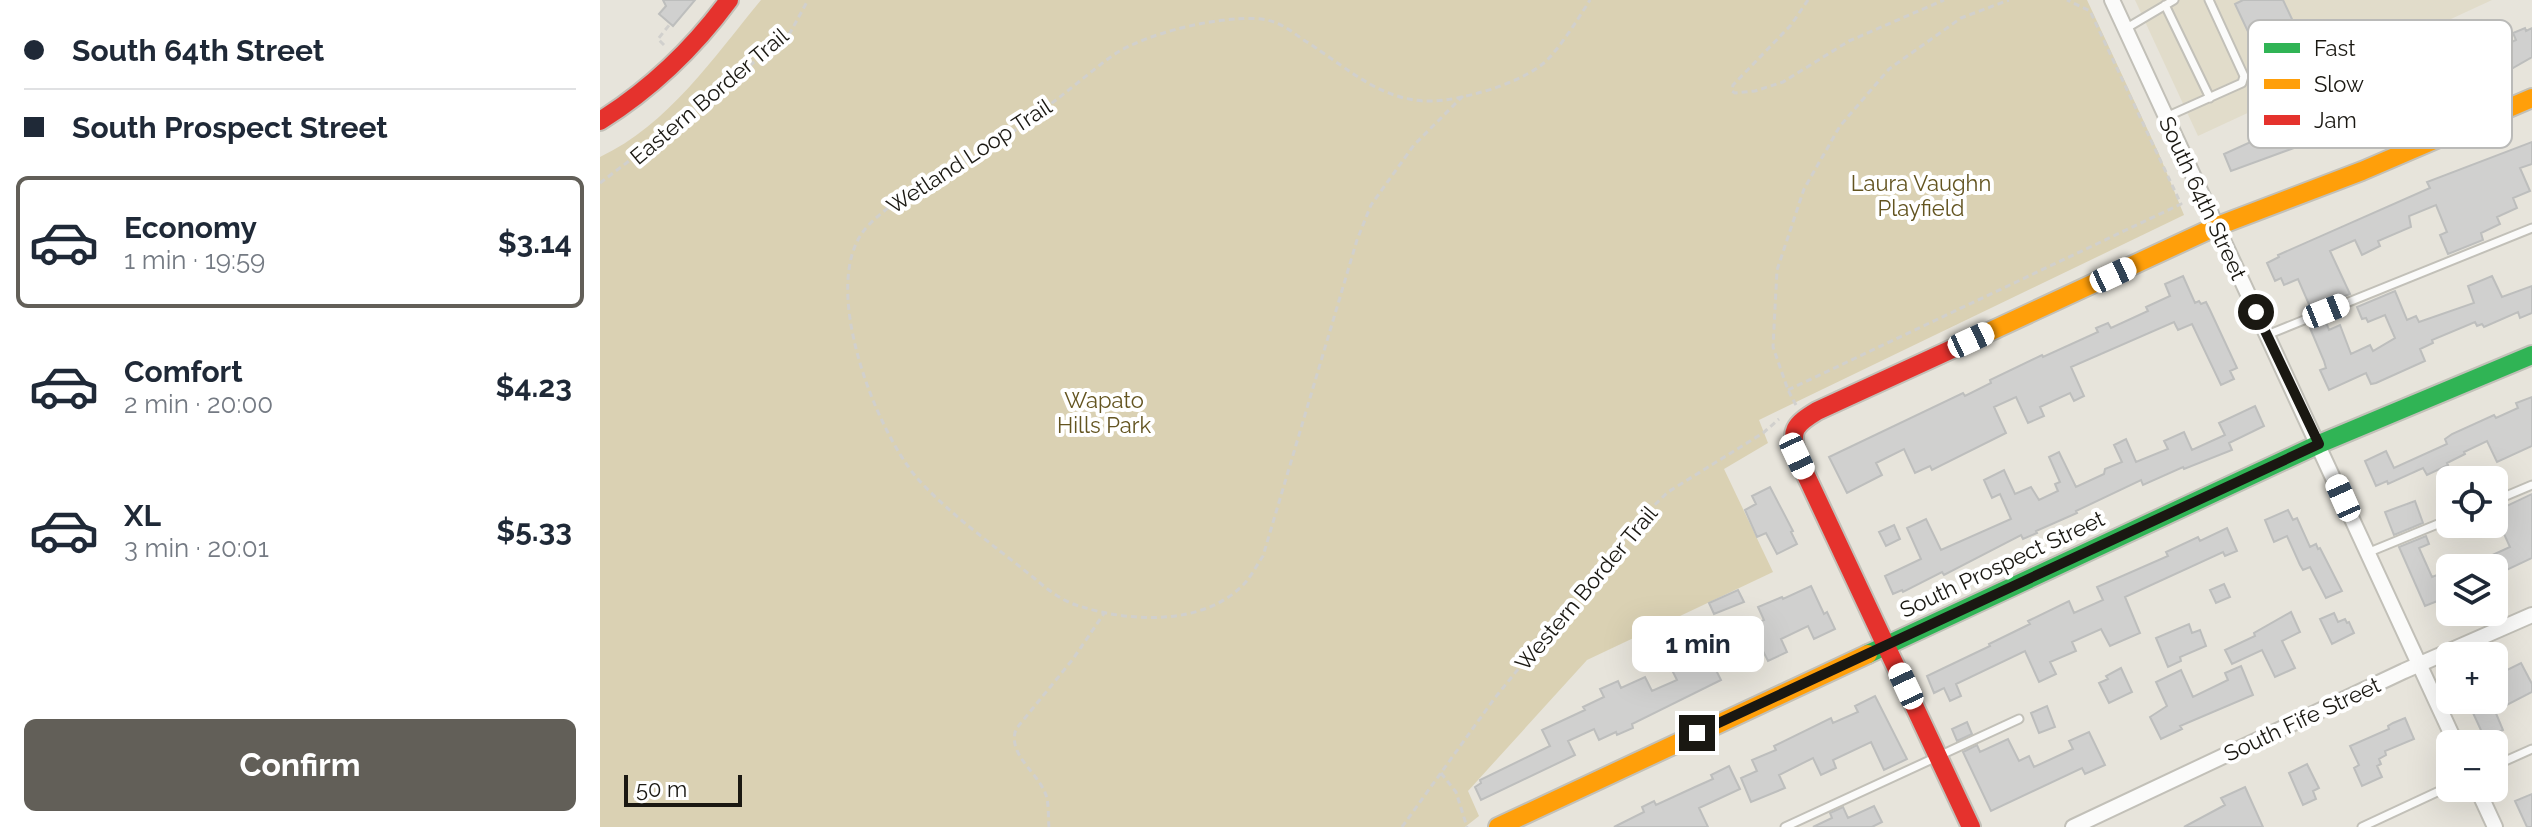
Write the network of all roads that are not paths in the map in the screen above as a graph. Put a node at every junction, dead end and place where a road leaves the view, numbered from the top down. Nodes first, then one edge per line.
1 (729, 0) edge
2 (2112, 0) edge
3 (2174, 0) edge
4 (2209, 0) edge
5 (2165, 5) junction
6 (2125, 29) junction
7 (2210, 98) junction
8 (2532, 98) edge
9 (2512, 106) edge
10 (2166, 117) junction
11 (600, 121) edge
12 (2414, 148) edge
13 (2215, 227) junction
14 (2532, 228) edge
15 (2267, 335) junction
16 (2532, 355) edge
17 (2319, 444) junction
18 (2532, 485) edge
19 (2508, 495) edge
20 (2436, 525) edge
21 (2367, 553) junction
22 (2532, 615) edge
23 (1886, 644) junction
24 (2418, 665) junction
25 (2019, 719) dead end
26 (2449, 730) edge
27 (2532, 749) edge
28 (1938, 757) junction
29 (2508, 760) edge
30 (2436, 793) edge
31 (2483, 802) edge
32 (1498, 827) edge
33 (1785, 827) edge
34 (1971, 827) edge
35 (2073, 827) edge
36 (2362, 827) edge
37 (2495, 827) edge

1 - 11 street
2 - 6 street, South 64th Street
3 - 5 lane
4 - 7 lane
5 - 6 lane
5 - 7 lane
6 - 10 street, South 64th Street
7 - 10 lane
8 - 9 street
10 - 13 street, South 64th Street
12 - 13 street
13 - 15 street, South 64th Street
13 - 23 street
14 - 15 lane
15 - 17 street, South 64th Street
16 - 17 street, South Prospect Street
17 - 21 street, South 64th Street
17 - 23 street, South Prospect Street
18 - 19 lane
20 - 21 lane
21 - 24 street, South 64th Street
22 - 24 street, South Fife Street
23 - 28 street
23 - 32 street, South Prospect Street
24 - 26 street, South 64th Street
24 - 35 street, South Fife Street
25 - 28 lane
27 - 29 lane
28 - 33 lane
28 - 34 street
30 - 36 lane
31 - 37 street

